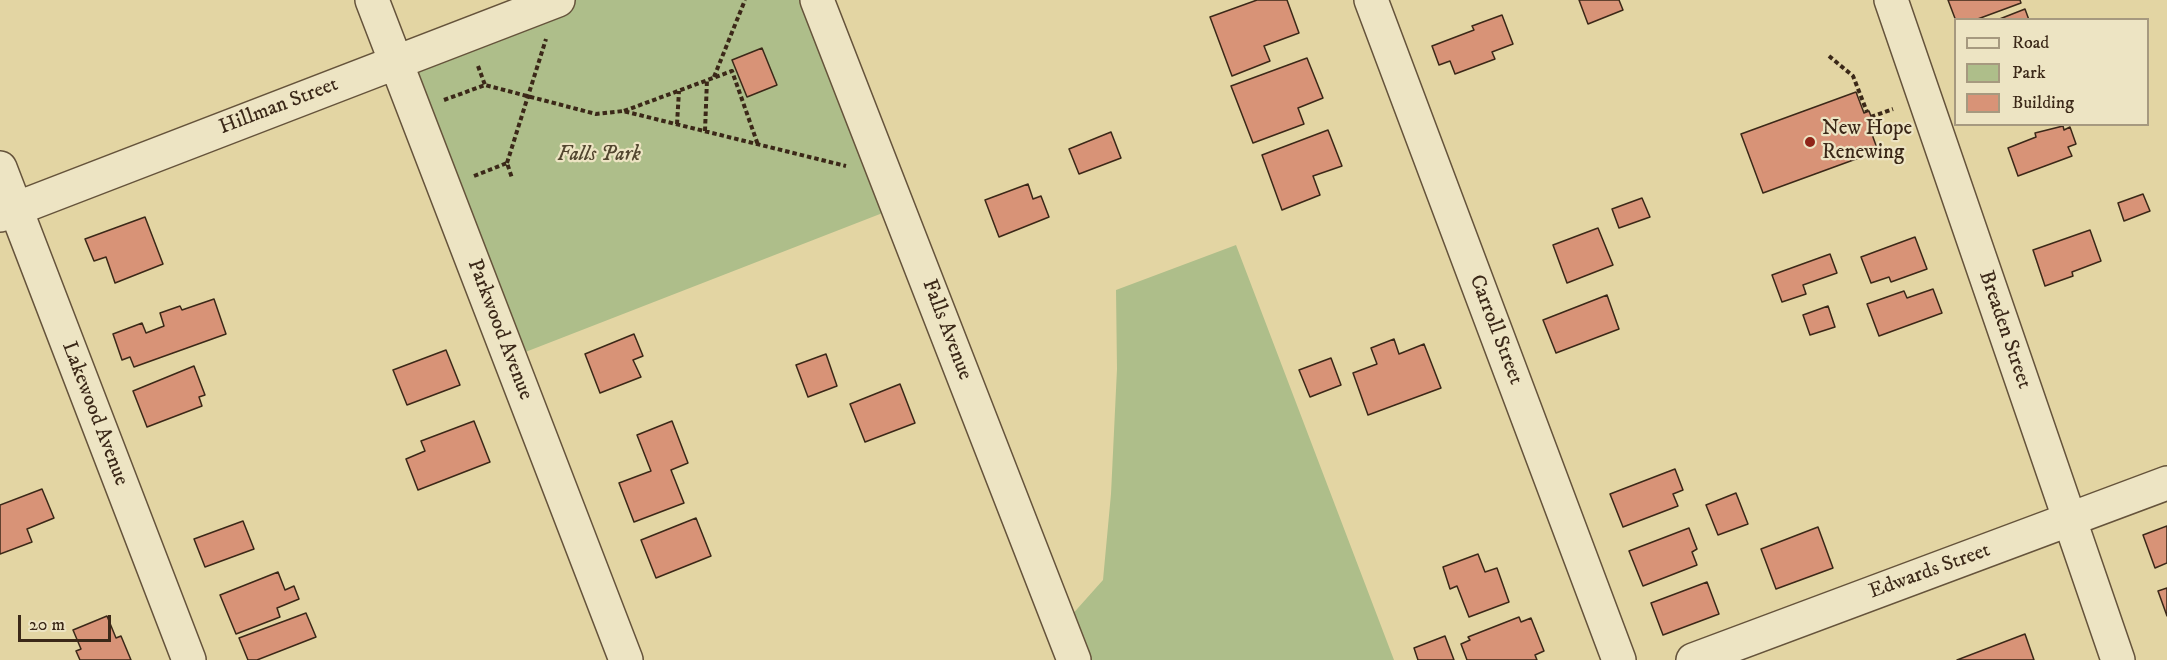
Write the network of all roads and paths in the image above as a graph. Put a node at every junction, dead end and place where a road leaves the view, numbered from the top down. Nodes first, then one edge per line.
1 (372, 0) edge
2 (558, 0) edge
3 (745, 0) edge
4 (818, 0) edge
5 (1371, 0) edge
6 (1891, 0) edge
7 (546, 39) dead end
8 (1829, 56) dead end
9 (396, 62) junction
10 (478, 65) dead end
11 (714, 78) junction
12 (707, 80) junction
13 (485, 85) junction
14 (679, 91) junction
15 (528, 96) junction
16 (443, 101) dead end
17 (1893, 110) dead end
18 (623, 111) junction
19 (1867, 112) dead end
20 (1871, 117) dead end
21 (677, 124) junction
22 (705, 131) junction
23 (758, 145) junction
24 (507, 164) junction
25 (847, 166) dead end
26 (0, 168) edge
27 (472, 177) dead end
28 (513, 178) dead end
29 (8, 212) edge
30 (2167, 483) edge
31 (2070, 520) junction
32 (189, 660) edge
33 (626, 660) edge
34 (1074, 660) edge
35 (1619, 660) edge
36 (1693, 660) edge
37 (2118, 660) edge

1 - 9 street, Parkwood Avenue
2 - 9 street, Hillman Street
3 - 11 path
4 - 34 street, Falls Avenue
5 - 35 street, Carroll Street
6 - 31 street, Breaden Street
7 - 15 path
8 - 19 path
9 - 29 street, Hillman Street
9 - 33 street, Parkwood Avenue
10 - 13 path
11 - 12 path
11 - 23 path
12 - 14 path
12 - 22 path
13 - 15 path
13 - 16 path
14 - 18 path
14 - 21 path
15 - 18 path
15 - 24 path
17 - 20 path
18 - 21 path
21 - 22 path
22 - 23 path
23 - 25 path
24 - 27 path
24 - 28 path
26 - 29 street, Lakewood Avenue
29 - 32 street, Lakewood Avenue
30 - 31 street, Edwards Street
31 - 36 street, Edwards Street
31 - 37 street, Breaden Street

